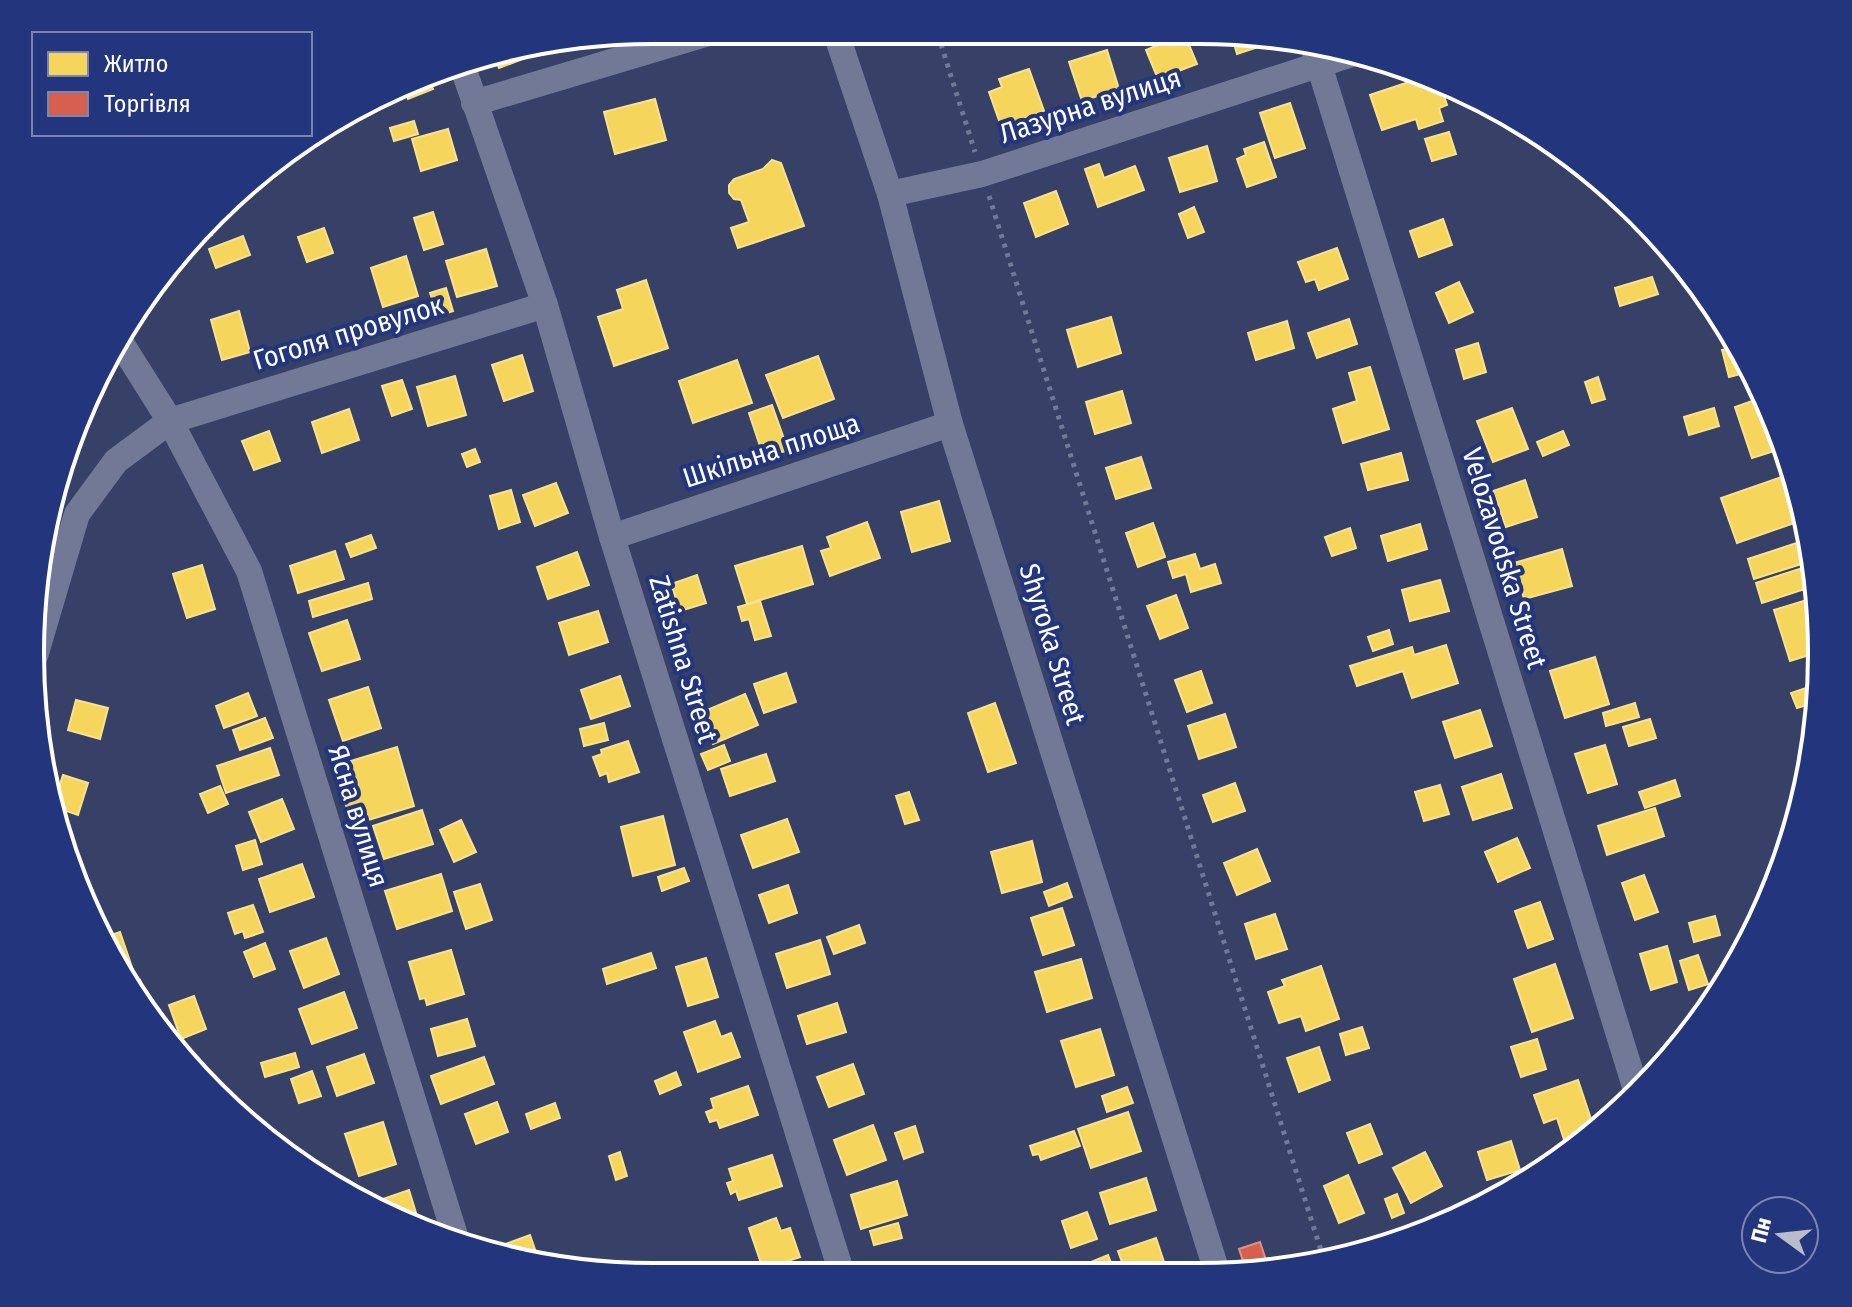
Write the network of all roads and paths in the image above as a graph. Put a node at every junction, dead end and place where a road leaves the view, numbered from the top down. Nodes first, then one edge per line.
1 (671, 44) edge
2 (840, 44) edge
3 (941, 44) edge
4 (1313, 55) edge
5 (1317, 56) edge
6 (465, 74) edge
7 (474, 103) junction
8 (982, 174) junction
9 (890, 194) junction
10 (545, 305) junction
11 (125, 350) edge
12 (170, 421) junction
13 (950, 424) junction
14 (612, 537) junction
15 (45, 623) edge
16 (1633, 1080) edge
17 (453, 1229) edge
18 (1321, 1250) edge
19 (839, 1263) edge
20 (1214, 1263) edge

1 - 7 street
2 - 9 street, Shyroka Street
3 - 8 path
4 - 8 street, Лазурна вулиця
5 - 16 street, Velozavodska Street
6 - 7 street, Zatishna Street
7 - 10 street, Zatishna Street
8 - 9 street, Лазурна вулиця
8 - 18 path
9 - 13 street, Shyroka Street
10 - 12 street, Гоголя провулок
10 - 14 street, Zatishna Street
11 - 12 street, Ясна вулиця
12 - 15 street, Гоголя провулок
12 - 17 street, Ясна вулиця
13 - 14 street, Шкільна площа
13 - 20 street, Shyroka Street
14 - 19 street, Zatishna Street

